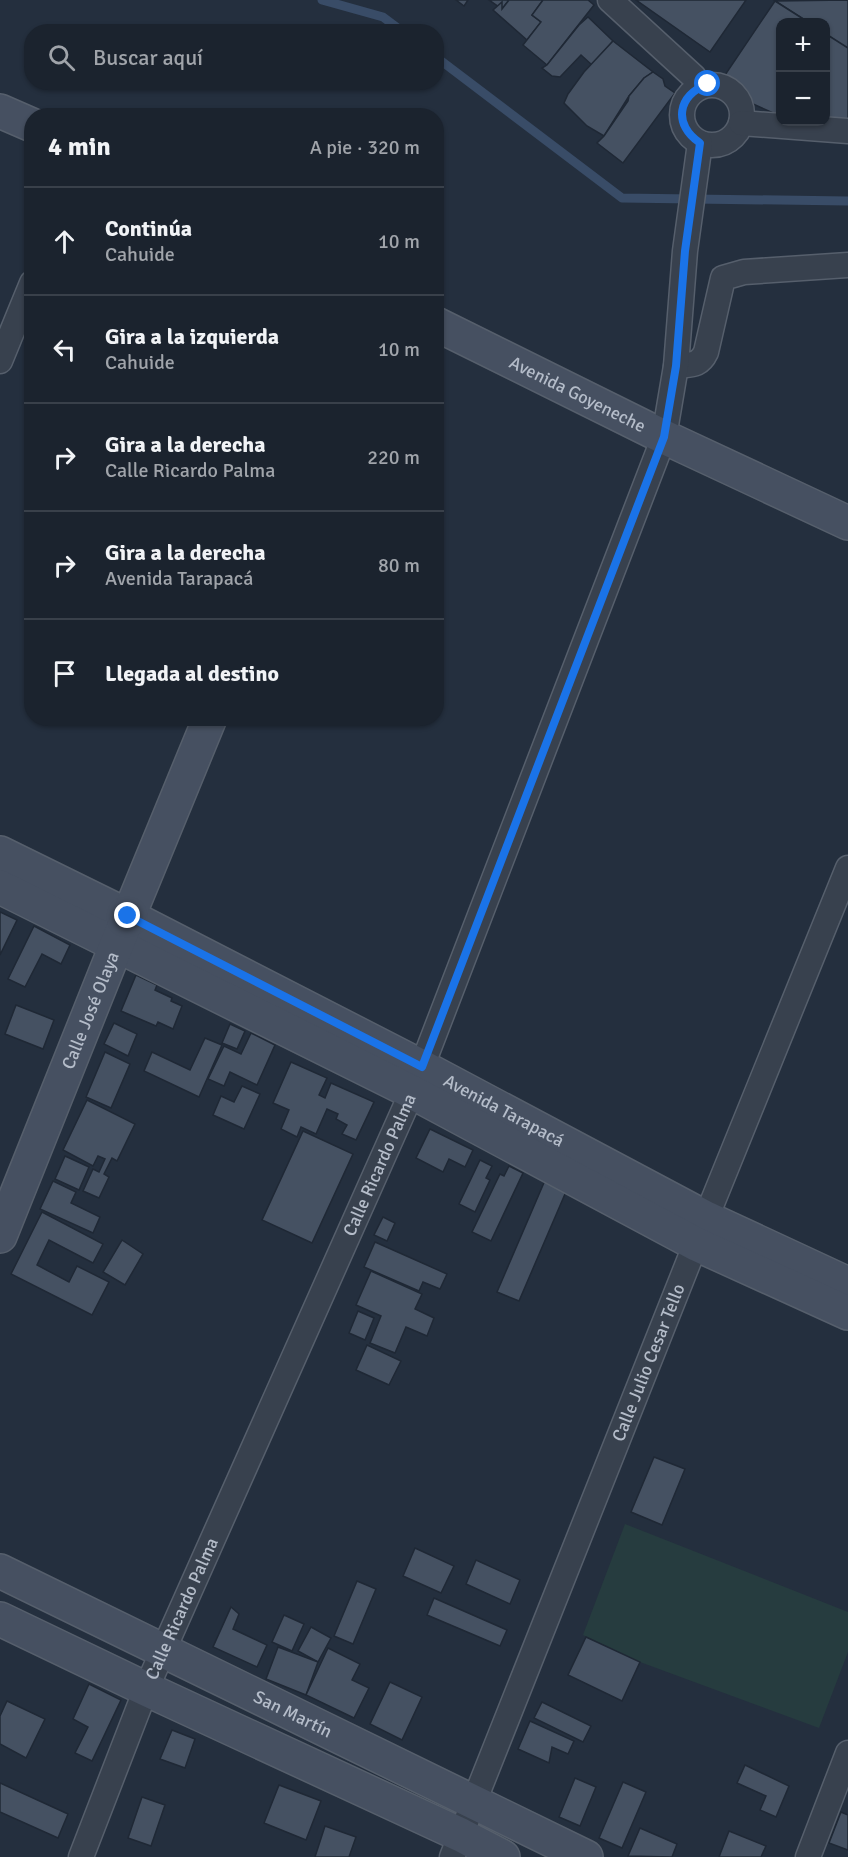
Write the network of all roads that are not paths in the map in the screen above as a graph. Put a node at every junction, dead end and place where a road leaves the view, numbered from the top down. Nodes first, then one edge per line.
1 (610, 0) edge
2 (698, 88) junction
3 (0, 111) edge
4 (24, 122) edge
5 (741, 123) junction
6 (848, 131) edge
7 (700, 143) junction
8 (848, 265) edge
9 (24, 302) edge
10 (444, 328) edge
11 (0, 361) edge
12 (676, 366) junction
13 (664, 437) junction
14 (848, 523) edge
15 (207, 726) edge
16 (0, 853) edge
17 (848, 868) edge
18 (0, 887) edge
19 (122, 930) junction
20 (417, 1080) junction
21 (701, 1231) junction
22 (0, 1236) edge
23 (848, 1284) edge
24 (848, 1313) edge
25 (0, 1571) edge
26 (0, 1618) edge
27 (164, 1651) junction
28 (146, 1689) junction
29 (364, 1749) junction
30 (848, 1753) edge
31 (349, 1784) junction
32 (474, 1802) junction
33 (456, 1846) edge
34 (81, 1857) edge
35 (503, 1857) edge
36 (586, 1857) edge
37 (808, 1857) edge

1 - 2 street
2 - 5 street
2 - 7 street
3 - 4 street
5 - 6 street
5 - 7 street
7 - 12 street, Calle Ricardo Palma
8 - 12 street
9 - 11 street
10 - 13 street, Avenida Goyeneche
12 - 13 street, Calle Ricardo Palma
13 - 14 street, Avenida Goyeneche
13 - 20 street, Calle Ricardo Palma
15 - 19 street, Calle José Olaya
16 - 19 street, Avenida Tarapacá
17 - 21 street, Calle Julio Cesar Tello
18 - 19 street, Avenida Tarapacá
19 - 20 street, Avenida Tarapacá
19 - 22 street, Calle José Olaya
20 - 21 street, Avenida Tarapacá
20 - 27 street, Calle Ricardo Palma
21 - 23 street, Avenida Tarapacá
21 - 24 street, Avenida Tarapacá
21 - 32 street, Calle Julio Cesar Tello
25 - 27 street, San Martín
26 - 28 street
27 - 28 street, Calle Ricardo Palma
27 - 29 street, San Martín
28 - 31 street
28 - 34 street, Calle Ricardo Palma
29 - 31 street
29 - 32 street, San Martín
30 - 37 street
31 - 33 street
32 - 33 street, Calle Julio Cesar Tello
32 - 36 street, San Martín
33 - 35 street

